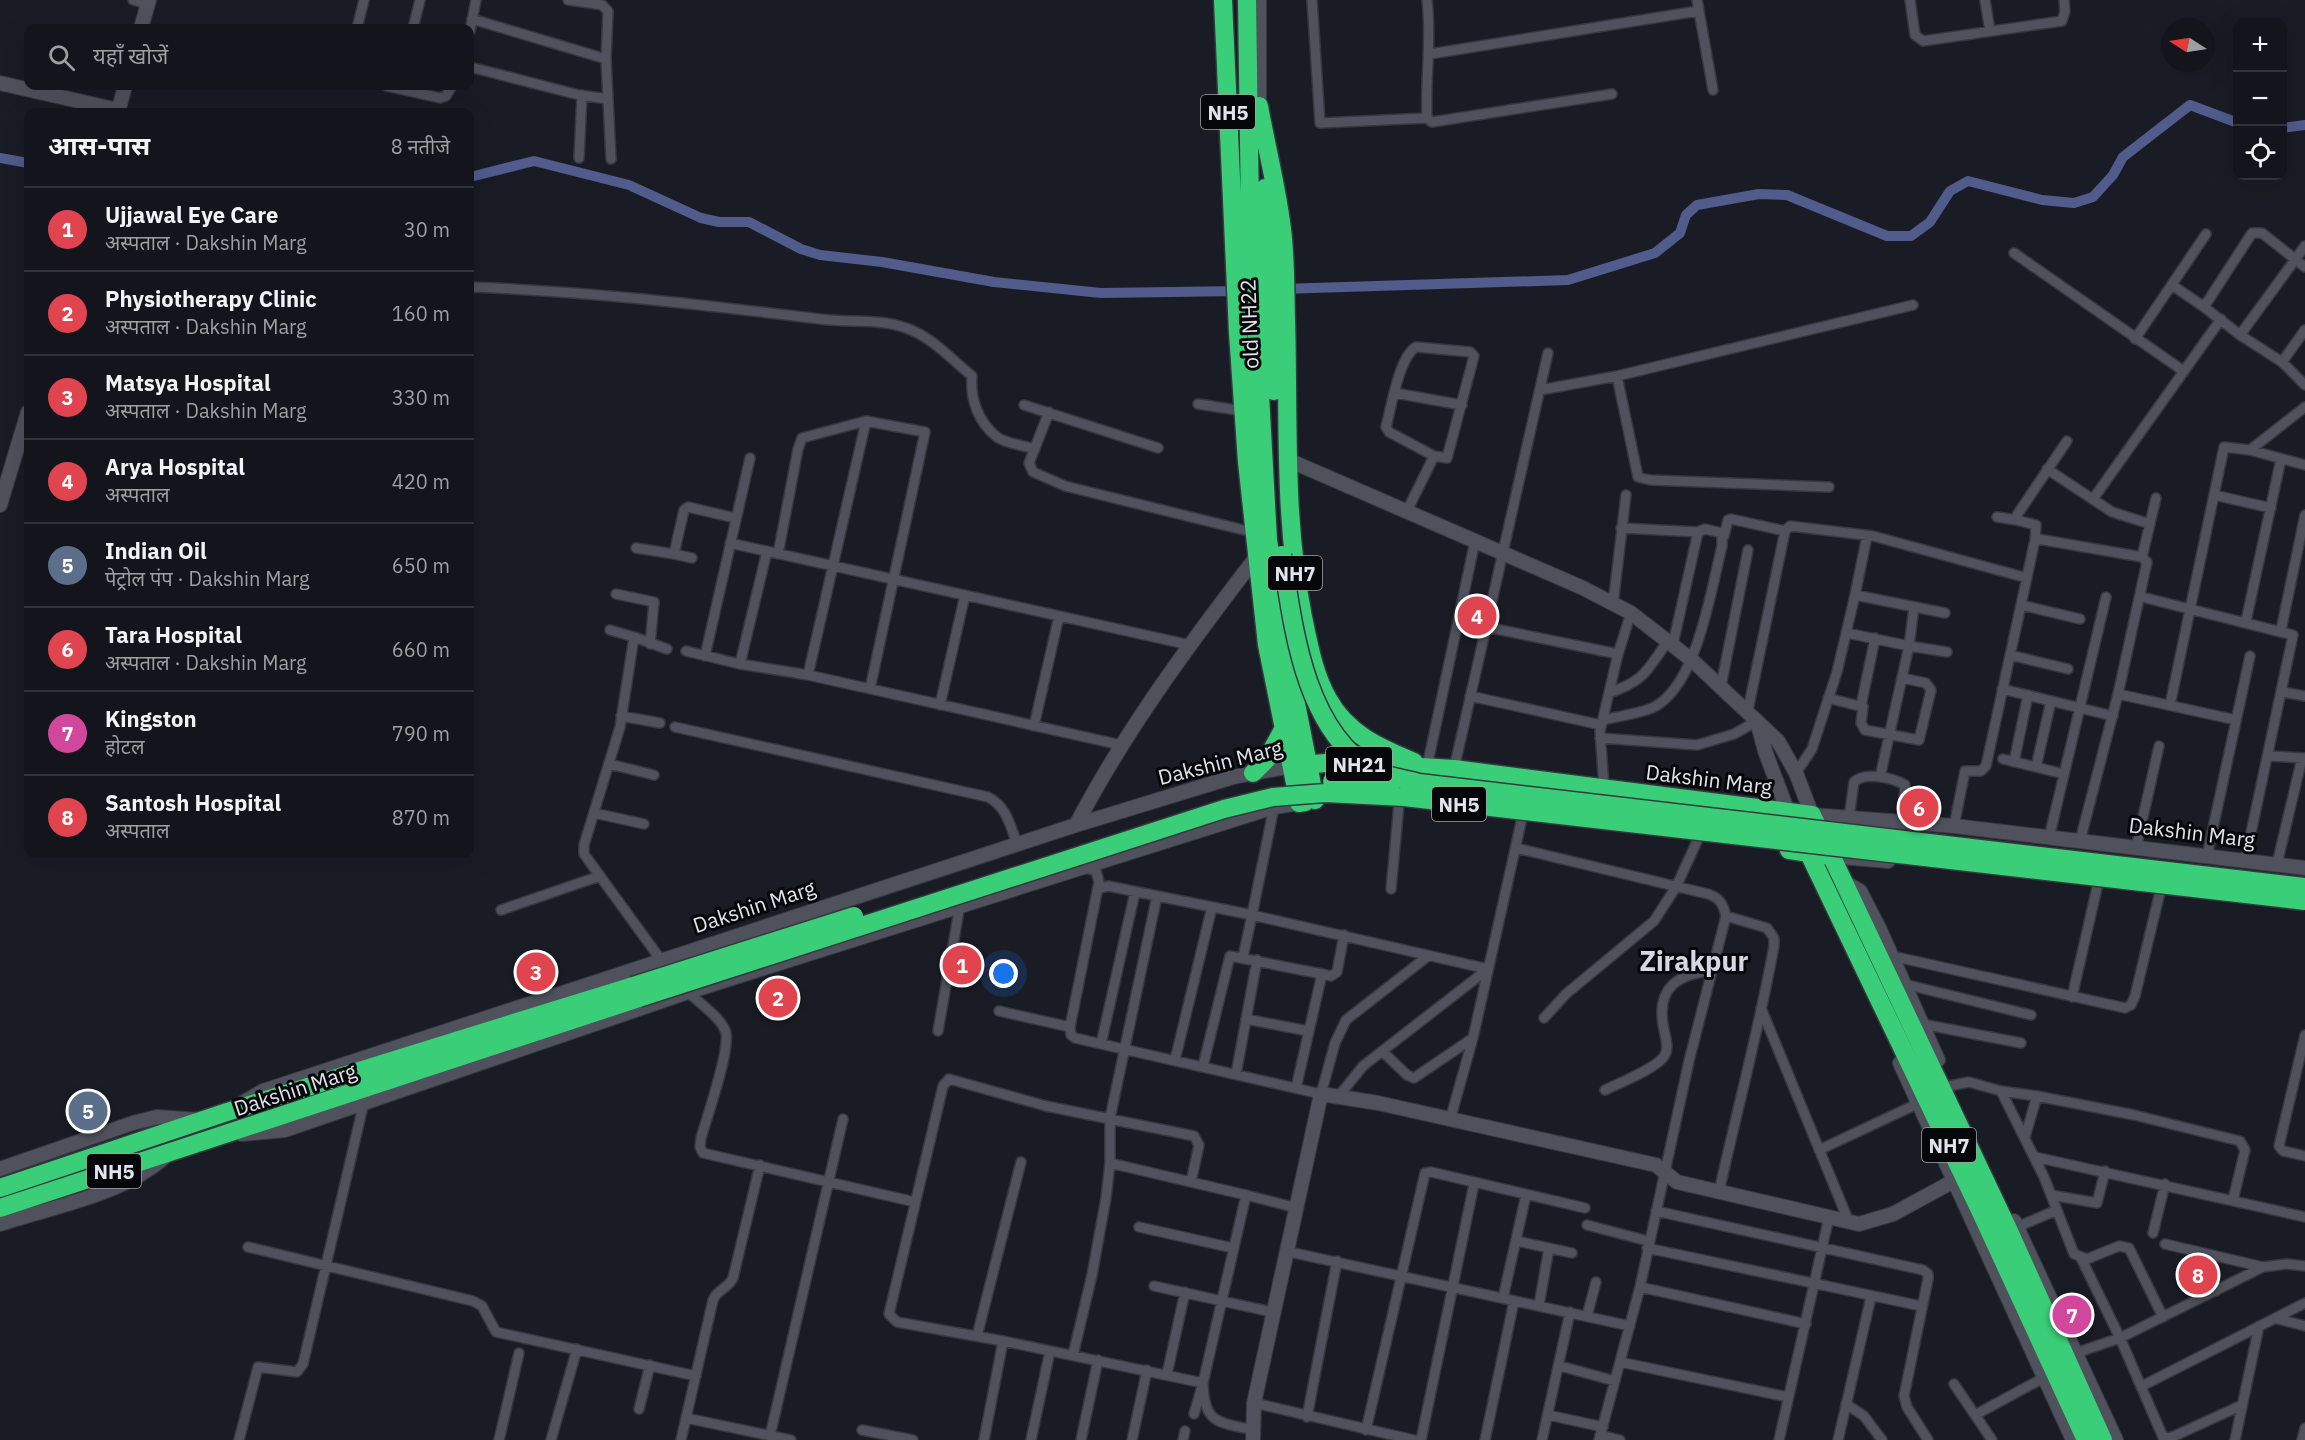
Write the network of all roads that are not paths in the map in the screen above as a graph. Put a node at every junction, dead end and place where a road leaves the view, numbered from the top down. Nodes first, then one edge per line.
1 (133, 0) edge
2 (364, 0) edge
3 (420, 0) edge
4 (476, 0) edge
5 (568, 0) edge
6 (1223, 0) edge
7 (1247, 0) edge
8 (1260, 0) edge
9 (1312, 0) edge
10 (1427, 0) edge
11 (1697, 0) edge
12 (1910, 0) edge
13 (1985, 0) edge
14 (2064, 0) edge
15 (149, 2) edge
16 (590, 2) edge
17 (1698, 10) junction
18 (472, 19) junction
19 (142, 24) edge
20 (358, 24) edge
21 (414, 24) edge
22 (471, 24) edge
23 (1990, 31) junction
24 (1430, 54) junction
25 (606, 59) junction
26 (474, 68) edge
27 (0, 82) edge
28 (24, 88) edge
29 (33, 90) edge
30 (124, 90) edge
31 (409, 90) edge
32 (451, 90) edge
33 (1713, 90) dead end
34 (1612, 94) dead end
35 (582, 95) junction
36 (608, 99) junction
37 (1254, 100) junction
38 (106, 108) edge
39 (119, 108) edge
40 (1427, 118) junction
41 (579, 158) dead end
42 (611, 159) dead end
43 (1258, 227) junction
44 (2206, 234) dead end
45 (2305, 246) edge
46 (2014, 253) dead end
47 (2294, 260) junction
48 (2305, 267) edge
49 (2172, 285) junction
50 (474, 287) edge
51 (1913, 305) dead end
52 (2204, 307) junction
53 (1270, 317) junction
54 (2220, 319) junction
55 (2305, 330) edge
56 (2240, 335) junction
57 (2135, 339) junction
58 (1548, 354) dead end
59 (2282, 362) junction
60 (2182, 370) junction
61 (1617, 376) junction
62 (2305, 385) edge
63 (1540, 390) junction
64 (1395, 393) junction
65 (1198, 404) dead end
66 (1024, 405) dead end
67 (1462, 405) junction
68 (2305, 407) edge
69 (1243, 411) junction
70 (1049, 412) junction
71 (866, 421) junction
72 (24, 425) edge
73 (2067, 441) dead end
74 (1158, 448) dead end
75 (1035, 449) junction
76 (2250, 450) junction
77 (1434, 456) junction
78 (750, 458) dead end
79 (1286, 459) junction
80 (2281, 459) junction
81 (2305, 465) edge
82 (2047, 469) junction
83 (1829, 487) dead end
84 (1626, 495) dead end
85 (2214, 495) junction
86 (2156, 498) dead end
87 (2092, 499) junction
88 (0, 505) edge
89 (2271, 508) junction
90 (1407, 511) junction
91 (2305, 515) edge
92 (1998, 517) dead end
93 (735, 518) junction
94 (2016, 520) junction
95 (2150, 524) junction
96 (1621, 528) junction
97 (1785, 531) junction
98 (1698, 532) junction
99 (2303, 533) edge
100 (1256, 534) junction
101 (1724, 536) junction
102 (1867, 536) junction
103 (1475, 541) junction
104 (2035, 541) junction
105 (730, 543) junction
106 (636, 548) dead end
107 (1748, 550) dead end
108 (767, 551) junction
109 (1503, 553) junction
110 (674, 554) junction
111 (778, 554) junction
112 (1257, 556) junction
113 (2142, 557) junction
114 (692, 558) dead end
115 (833, 566) junction
116 (2027, 578) junction
117 (893, 579) junction
118 (616, 594) dead end
119 (965, 595) junction
120 (1855, 595) junction
121 (2106, 597) dead end
122 (2142, 597) junction
123 (1613, 604) junction
124 (2021, 605) junction
125 (1914, 607) junction
126 (2191, 609) junction
127 (1631, 613) junction
128 (1945, 613) dead end
129 (1059, 616) junction
130 (2080, 619) dead end
131 (2246, 621) junction
132 (1486, 627) junction
133 (610, 630) dead end
134 (2281, 630) junction
135 (1847, 633) junction
136 (634, 637) junction
137 (1875, 638) junction
138 (1670, 642) junction
139 (650, 644) junction
140 (1190, 645) junction
141 (1909, 646) junction
142 (667, 649) dead end
143 (686, 651) dead end
144 (1947, 652) dead end
145 (1618, 654) junction
146 (2010, 655) junction
147 (705, 656) junction
148 (2250, 656) dead end
149 (1693, 660) junction
150 (740, 664) junction
151 (2068, 669) dead end
152 (808, 675) junction
153 (1902, 678) junction
154 (1721, 686) junction
155 (870, 689) junction
156 (2002, 689) junction
157 (2283, 692) junction
158 (1609, 693) junction
159 (2118, 694) junction
160 (2028, 695) junction
161 (1470, 696) junction
162 (2305, 696) edge
163 (1828, 698) junction
164 (2051, 701) junction
165 (940, 705) junction
166 (2170, 705) junction
167 (1861, 706) junction
168 (2080, 708) junction
169 (621, 716) junction
170 (1753, 716) junction
171 (2112, 716) junction
172 (2236, 720) junction
173 (1602, 722) junction
174 (660, 723) dead end
175 (1034, 726) junction
176 (1285, 726) junction
177 (675, 727) dead end
178 (1890, 736) junction
179 (1600, 738) junction
180 (1121, 745) junction
181 (2158, 746) dead end
182 (2268, 756) junction
183 (2303, 758) edge
184 (2003, 759) dead end
185 (2014, 762) junction
186 (609, 764) junction
187 (1300, 765) junction
188 (2036, 767) junction
189 (1454, 769) junction
190 (1253, 773) junction
191 (1796, 773) junction
192 (2064, 774) junction
193 (654, 775) dead end
194 (1423, 775) junction
195 (1881, 777) junction
196 (1604, 788) junction
197 (1307, 801) junction
198 (1399, 804) junction
199 (1274, 807) junction
200 (1788, 812) junction
201 (594, 813) junction
202 (1812, 815) junction
203 (1522, 818) junction
204 (1849, 818) junction
205 (1902, 822) junction
206 (644, 824) dead end
207 (1076, 825) junction
208 (1954, 826) junction
209 (2049, 838) junction
210 (1698, 839) junction
211 (2080, 842) junction
212 (1017, 844) junction
213 (2136, 848) junction
214 (1516, 849) junction
215 (1832, 856) junction
216 (2207, 856) junction
217 (1812, 859) junction
218 (2245, 861) junction
219 (2277, 864) junction
220 (1081, 867) junction
221 (2305, 868) edge
222 (600, 876) junction
223 (2099, 879) junction
224 (1844, 882) junction
225 (1676, 887) junction
226 (2305, 887) edge
227 (2161, 888) junction
228 (1098, 889) junction
229 (1391, 889) dead end
230 (1135, 892) junction
231 (1157, 896) junction
232 (2305, 903) edge
233 (960, 905) junction
234 (1212, 907) junction
235 (501, 910) dead end
236 (1252, 915) junction
237 (1726, 916) junction
238 (778, 922) junction
239 (1344, 936) junction
240 (1428, 956) junction
241 (1892, 956) junction
242 (1243, 957) junction
243 (792, 958) junction
244 (661, 960) junction
245 (1257, 960) junction
246 (1488, 969) junction
247 (1711, 971) junction
248 (1322, 974) junction
249 (1904, 984) junction
250 (636, 992) junction
251 (688, 992) junction
252 (2072, 997) junction
253 (1761, 1008) junction
254 (999, 1011) dead end
255 (2031, 1015) dead end
256 (1544, 1018) dead end
257 (1246, 1019) junction
258 (1922, 1024) junction
259 (1070, 1027) junction
260 (938, 1031) dead end
261 (1308, 1031) junction
262 (2305, 1035) edge
263 (1473, 1038) junction
264 (2020, 1043) dead end
265 (1101, 1044) junction
266 (1125, 1049) junction
267 (1383, 1052) junction
268 (1175, 1060) junction
269 (1203, 1066) junction
270 (1236, 1074) junction
271 (1949, 1086) junction
272 (1296, 1088) junction
273 (1605, 1090) dead end
274 (2001, 1091) junction
275 (1321, 1094) junction
276 (2037, 1096) junction
277 (1338, 1097) junction
278 (364, 1102) junction
279 (1919, 1103) junction
280 (227, 1112) junction
281 (1110, 1118) junction
282 (843, 1119) dead end
283 (1450, 1120) junction
284 (202, 1121) junction
285 (228, 1135) junction
286 (2025, 1137) junction
287 (1820, 1150) junction
288 (168, 1154) junction
289 (2305, 1156) edge
290 (2035, 1157) junction
291 (1021, 1162) dead end
292 (1110, 1163) junction
293 (760, 1166) junction
294 (0, 1169) edge
295 (2105, 1171) junction
296 (1665, 1173) junction
297 (1966, 1175) junction
298 (830, 1182) junction
299 (1191, 1182) junction
300 (1474, 1184) junction
301 (2165, 1184) junction
302 (0, 1188) edge
303 (1719, 1192) junction
304 (1246, 1195) junction
305 (2051, 1195) junction
306 (1526, 1196) junction
307 (2233, 1200) junction
308 (915, 1202) junction
309 (0, 1208) edge
310 (1297, 1208) junction
311 (1585, 1208) dead end
312 (2057, 1210) junction
313 (1656, 1211) junction
314 (2305, 1216) edge
315 (1829, 1217) junction
316 (1849, 1222) junction
317 (0, 1224) edge
318 (1587, 1225) dead end
319 (1139, 1227) dead end
320 (2017, 1227) junction
321 (2153, 1233) dead end
322 (1517, 1241) junction
323 (2165, 1244) dead end
324 (1647, 1245) junction
325 (248, 1247) dead end
326 (1233, 1248) junction
327 (1550, 1248) junction
328 (1823, 1250) junction
329 (1285, 1251) junction
330 (2199, 1252) junction
331 (1572, 1253) dead end
332 (2081, 1258) junction
333 (1337, 1261) junction
334 (325, 1264) junction
335 (2305, 1266) edge
336 (2264, 1267) junction
337 (1401, 1277) junction
338 (1596, 1282) dead end
339 (1814, 1284) junction
340 (1154, 1286) dead end
341 (1453, 1287) junction
342 (1640, 1287) junction
343 (2216, 1291) junction
344 (1185, 1292) junction
345 (1871, 1296) junction
346 (1503, 1298) junction
347 (1514, 1300) junction
348 (1221, 1302) junction
349 (2305, 1303) edge
350 (1539, 1305) junction
351 (1921, 1306) junction
352 (1272, 1312) junction
353 (1570, 1312) junction
354 (1587, 1316) junction
355 (2163, 1317) junction
356 (2278, 1319) junction
357 (1806, 1324) junction
358 (1630, 1326) junction
359 (2259, 1326) junction
360 (2305, 1326) edge
361 (977, 1336) junction
362 (2120, 1338) junction
363 (1004, 1341) junction
364 (577, 1349) junction
365 (1050, 1351) junction
366 (519, 1353) dead end
367 (1073, 1355) junction
368 (2071, 1355) junction
369 (1098, 1360) junction
370 (1620, 1362) junction
371 (650, 1365) junction
372 (1560, 1366) junction
373 (1147, 1370) junction
374 (1167, 1374) junction
375 (696, 1376) junction
376 (2045, 1377) junction
377 (1615, 1381) junction
378 (1203, 1383) junction
379 (1954, 1384) dead end
380 (2142, 1386) junction
381 (1788, 1397) junction
382 (1254, 1403) junction
383 (1846, 1404) junction
384 (2242, 1405) junction
385 (639, 1409) dead end
386 (1194, 1414) dead end
387 (1548, 1415) junction
388 (1975, 1415) junction
389 (1307, 1417) junction
390 (686, 1418) junction
391 (2305, 1428) edge
392 (862, 1430) dead end
393 (1369, 1433) edge
394 (1600, 1434) edge
395 (1253, 1435) edge
396 (770, 1436) junction
397 (2165, 1439) edge
398 (239, 1440) edge
399 (499, 1440) edge
400 (551, 1440) edge
401 (681, 1440) edge
402 (791, 1440) edge
403 (913, 1440) edge
404 (984, 1440) edge
405 (1031, 1440) edge
406 (1081, 1440) edge
407 (1132, 1440) edge
408 (1414, 1440) edge
409 (1421, 1440) edge
410 (1485, 1440) edge
411 (1542, 1440) edge
412 (1620, 1440) edge
413 (1779, 1440) edge
414 (1838, 1440) edge
415 (1882, 1440) edge
416 (1928, 1440) edge
417 (1992, 1440) edge
418 (2073, 1440) edge
419 (2086, 1440) edge
420 (2103, 1440) edge
421 (2116, 1440) edge
422 (2235, 1440) edge
423 (2302, 1440) edge

1 - 15 street
2 - 20 street
3 - 21 street
4 - 18 street
5 - 16 street
6 - 43 highway, NH5
7 - 37 highway, NH5
8 - 37 street
9 - 40 street
10 - 24 street
11 - 17 street
12 - 23 street
13 - 23 street
14 - 23 street
15 - 19 street
16 - 25 street
17 - 24 street
17 - 33 street
18 - 22 street
18 - 25 street
24 - 40 street
25 - 36 street
26 - 35 street
27 - 28 street
29 - 38 street
30 - 39 street
31 - 32 street
34 - 40 street
35 - 36 street
35 - 41 street
36 - 42 street
37 - 43 highway, NH7
37 - 43 highway, NH5
43 - 53 highway, NH7
43 - 53 highway, NH5
43 - 69 highway, NH5
44 - 49 street
45 - 47 street
46 - 57 street
47 - 48 street
47 - 52 street
47 - 56 street
49 - 52 street
49 - 57 street
50 - 75 street
51 - 61 street
52 - 54 street
53 - 79 highway, NH7
53 - 187 highway, NH5
53 - 194 highway, old NH22, bridge
54 - 56 street
54 - 60 street
55 - 59 street
56 - 59 street
57 - 60 street
58 - 63 street
59 - 62 street
60 - 87 street
61 - 63 street
61 - 83 street
63 - 109 street
64 - 67 street
64 - 67 street
64 - 77 street
65 - 69 street
66 - 70 street
67 - 77 street
68 - 76 street
69 - 100 highway, NH5
70 - 74 street
70 - 75 street
71 - 111 street
71 - 115 street
71 - 117 street
72 - 88 street
73 - 82 street
75 - 100 street
76 - 80 street
76 - 85 street
77 - 90 street
78 - 93 street
79 - 90 street
79 - 194 highway, NH7
80 - 81 street
80 - 89 street
82 - 87 street
82 - 94 street
84 - 96 street
85 - 89 street
85 - 126 street
86 - 95 street
87 - 95 street
89 - 131 street
90 - 103 street
91 - 99 street
92 - 94 street
93 - 105 street
93 - 110 street
94 - 104 street
95 - 113 street
96 - 98 street
96 - 123 street
97 - 101 street
97 - 102 street
97 - 170 street
98 - 101 street
98 - 138 street
99 - 134 street
100 - 112 highway, NH5
101 - 149 street
102 - 116 street
102 - 120 street
103 - 109 street
103 - 194 street
104 - 113 street
104 - 116 street
105 - 108 street
105 - 147 street
106 - 110 street
107 - 154 street
108 - 111 street
108 - 150 street
109 - 123 street
109 - 132 street
110 - 114 street
111 - 115 street
112 - 140 street
112 - 176 highway, NH5
113 - 122 street
115 - 117 street
115 - 152 street
116 - 124 street
117 - 119 street
117 - 155 street
118 - 139 street
119 - 129 street
119 - 165 street
120 - 125 street
120 - 135 street
121 - 168 street
122 - 126 street
122 - 159 street
123 - 127 street
124 - 130 street
124 - 146 street
125 - 128 street
125 - 141 street
126 - 131 street
126 - 166 street
127 - 138 street
127 - 145 street
129 - 140 street
129 - 175 street
131 - 134 street
132 - 145 street
132 - 161 street
133 - 136 street
134 - 157 street
135 - 137 street
135 - 163 street
136 - 139 street
136 - 169 street
137 - 141 street
137 - 167 street
138 - 149 street
138 - 158 street
139 - 142 street
140 - 180 street
141 - 144 street
141 - 153 street
143 - 147 street
145 - 158 street
146 - 151 street
146 - 156 street
147 - 150 street
148 - 172 street
149 - 154 street
149 - 173 street
150 - 152 street
152 - 155 street
153 - 178 street
153 - 178 street
154 - 170 street
155 - 165 street
156 - 160 street
156 - 208 street
157 - 162 street
157 - 182 street
158 - 173 street
159 - 166 street
159 - 171 street
160 - 164 street
160 - 185 street
161 - 173 street
161 - 189 street
163 - 167 street
163 - 191 street
164 - 168 street
164 - 188 street
165 - 175 street
166 - 172 street
167 - 178 street
168 - 171 street
168 - 192 street
169 - 174 street
169 - 186 street
170 - 179 street
170 - 191 street
170 - 200 street
171 - 211 street
172 - 216 street
173 - 179 street
175 - 180 street
176 - 187 highway
176 - 190 highway
177 - 212 street
178 - 195 street
179 - 196 street
180 - 207 street
181 - 213 street
182 - 183 street
182 - 218 street
183 - 219 street
184 - 185 street
185 - 188 street
186 - 193 street
186 - 201 street
187 - 190 street, Dakshin Marg / NH21
187 - 194 highway, Dakshin Marg / NH21
187 - 197 highway
188 - 192 street
189 - 194 highway, Dakshin Marg / NH7
189 - 196 highway, Dakshin Marg / NH7
190 - 207 street, Dakshin Marg / NH5
191 - 202 street
192 - 209 street
194 - 226 highway, NH5, bridge
194 - 250 highway, Dakshin Marg / NH5, bridge
195 - 204 street
195 - 205 street
196 - 200 highway, Dakshin Marg / NH7
197 - 198 highway
197 - 199 street, Dakshin Marg / NH5
198 - 203 highway
198 - 229 street
199 - 220 street, Dakshin Marg / NH5
199 - 236 street
200 - 202 highway, Dakshin Marg / NH7
200 - 217 highway, NH7
201 - 206 street
201 - 222 street
202 - 204 street, Dakshin Marg
202 - 215 highway, NH7
203 - 210 highway
203 - 214 street
204 - 205 street, Dakshin Marg
205 - 208 street, Dakshin Marg
207 - 212 street, Dakshin Marg / NH5
208 - 209 street, Dakshin Marg
209 - 211 street, Dakshin Marg
210 - 217 highway
210 - 225 street
211 - 213 street, Dakshin Marg
212 - 238 street, Dakshin Marg / NH5
213 - 216 street, Dakshin Marg
214 - 225 street
214 - 246 street
215 - 217 highway
215 - 223 street
215 - 224 highway, NH7
216 - 218 street, Dakshin Marg
217 - 279 street
217 - 297 highway, NH7
218 - 219 street, Dakshin Marg
219 - 221 street, Dakshin Marg
220 - 228 street
220 - 233 street, Dakshin Marg / NH5
222 - 235 street
222 - 244 street
223 - 227 street
223 - 252 street
224 - 241 street
224 - 297 highway, NH7
225 - 237 street
225 - 256 street
227 - 232 street
227 - 252 street
228 - 230 street
228 - 259 street
230 - 231 street
230 - 265 street
231 - 234 street
231 - 266 street
232 - 250 highway, Dakshin Marg / NH5, bridge
233 - 243 street, Dakshin Marg / NH5
233 - 260 street
234 - 236 street
234 - 268 street
236 - 239 street
236 - 242 street
237 - 247 street
237 - 253 street
238 - 243 street
238 - 244 street, Dakshin Marg / NH5
239 - 240 street
239 - 248 street
240 - 246 street
240 - 275 street
241 - 249 street
241 - 252 street
242 - 245 street
242 - 269 street
243 - 251 street, Dakshin Marg / NH5
244 - 280 street, Dakshin Marg / NH5
245 - 248 street
245 - 257 street
246 - 263 street
246 - 267 street
247 - 273 street
247 - 296 street
248 - 261 street
249 - 255 street
249 - 258 street
250 - 280 highway, Dakshin Marg
250 - 285 highway, Dakshin Marg
251 - 278 street, Dakshin Marg / NH5
251 - 293 street
253 - 287 street
253 - 303 street
254 - 259 street
257 - 261 street
257 - 270 street
258 - 264 street
258 - 271 street
259 - 265 street
261 - 272 street
262 - 289 street
263 - 267 street
263 - 283 street
265 - 266 street
266 - 268 street
266 - 281 street
267 - 277 street
268 - 269 street
269 - 270 street
270 - 272 street
271 - 274 street
271 - 320 street
272 - 275 street
274 - 276 street
274 - 286 street
275 - 277 street
275 - 310 street
276 - 286 street
276 - 307 street
277 - 283 street
278 - 285 street, Dakshin Marg / NH5
278 - 334 street
279 - 287 street
279 - 297 street
280 - 284 highway, Dakshin Marg / NH5
281 - 292 street
281 - 299 street
281 - 308 street
282 - 298 street
283 - 296 street
284 - 294 street
284 - 302 highway, Dakshin Marg / NH5
285 - 288 highway, Dakshin Marg / NH5
286 - 290 street
287 - 316 street
288 - 309 highway, Dakshin Marg / NH5
288 - 317 street
290 - 295 street
290 - 305 street
291 - 361 street
292 - 299 street
292 - 367 street
293 - 298 street
293 - 375 street
295 - 301 street
295 - 305 street
296 - 303 street
296 - 313 street
297 - 316 street
297 - 368 highway, NH7
297 - 376 street
297 - 419 highway, NH7
298 - 308 street
298 - 396 street
299 - 304 street
300 - 306 street
300 - 337 street
300 - 341 street
301 - 307 street
301 - 321 street
303 - 315 street
304 - 310 street
304 - 326 street
305 - 312 street
306 - 311 street
306 - 322 street
307 - 314 street
308 - 361 street
310 - 329 street
312 - 320 street
312 - 332 street
313 - 324 street
313 - 328 street
315 - 316 street
315 - 328 street
318 - 324 street
319 - 326 street
320 - 368 street
322 - 327 street
322 - 346 street
323 - 330 street
324 - 339 street
324 - 342 street
325 - 334 street
326 - 348 street
327 - 331 street
327 - 350 street
328 - 339 street
328 - 351 street
329 - 333 street
329 - 352 street
330 - 336 street
330 - 343 street
332 - 355 street
332 - 362 street
333 - 337 street
333 - 389 street
334 - 364 street
334 - 398 street
335 - 336 street
336 - 343 street
337 - 341 street
337 - 393 street
338 - 354 street
339 - 345 street
339 - 357 street
340 - 344 street
341 - 346 street
341 - 409 street
342 - 357 street
342 - 358 street
343 - 355 street
344 - 348 street
344 - 374 street
345 - 351 street
345 - 383 street
346 - 347 street
347 - 350 street
347 - 410 street
348 - 352 street
348 - 378 street
349 - 356 street
350 - 353 street
351 - 416 street
352 - 382 street
353 - 354 street
353 - 372 street
354 - 358 street
355 - 362 street
356 - 359 street
356 - 360 street
357 - 381 street
358 - 370 street
359 - 380 street
359 - 384 street
361 - 363 street
362 - 368 street
362 - 380 street
363 - 365 street
363 - 404 street
364 - 371 street
364 - 400 street
365 - 367 street
365 - 405 street
366 - 399 street
367 - 369 street
368 - 420 highway, NH7
368 - 421 street
369 - 373 street
369 - 406 street
370 - 377 street
370 - 381 street
371 - 375 street
371 - 385 street
372 - 377 street
372 - 387 street
373 - 374 street
373 - 407 street
374 - 378 street
375 - 390 street
376 - 388 street
376 - 418 street
377 - 394 street
378 - 386 street
378 - 395 street
379 - 388 street
380 - 397 street
381 - 413 street
382 - 389 street
382 - 395 street
383 - 414 street
383 - 415 street
384 - 397 street
384 - 422 street
387 - 394 street
387 - 411 street
388 - 417 street
389 - 393 street
390 - 396 street
390 - 401 street
391 - 423 street
392 - 403 street
393 - 408 street
394 - 412 street
396 - 402 street

